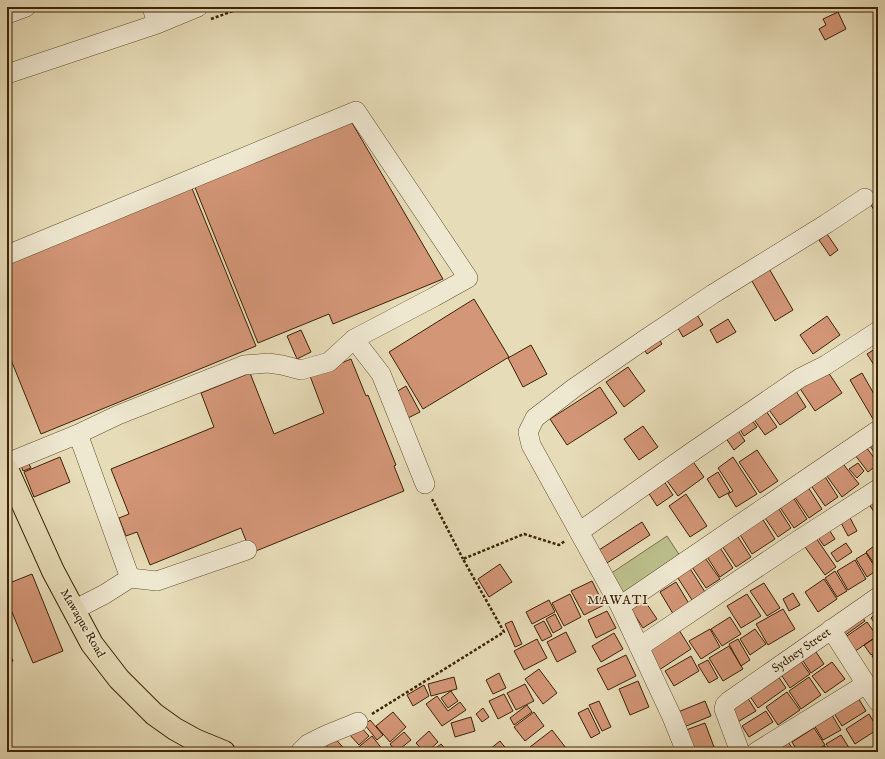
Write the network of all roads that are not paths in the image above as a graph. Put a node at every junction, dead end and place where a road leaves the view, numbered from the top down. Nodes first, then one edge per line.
1 (26, 7) edge
2 (198, 7) edge
3 (7, 14) edge
4 (154, 15) edge
5 (7, 74) edge
6 (864, 198) dead end
7 (7, 255) edge
8 (878, 331) edge
9 (354, 339) junction
10 (878, 430) edge
11 (78, 434) junction
12 (7, 463) edge
13 (7, 469) edge
14 (425, 484) road end
15 (878, 489) edge
16 (579, 532) junction
17 (247, 550) dead end
18 (130, 578) junction
19 (878, 596) edge
20 (620, 606) junction
21 (74, 610) junction
22 (831, 628) junction
23 (639, 647) junction
24 (866, 684) junction
25 (878, 702) edge
26 (358, 722) road end
27 (224, 752) edge
28 (300, 752) edge
29 (686, 752) edge
30 (740, 752) edge
31 (756, 752) edge

1 - 3 street
2 - 4 street
4 - 5 street
6 - 16 street
7 - 9 street
8 - 16 street
9 - 11 street
9 - 14 street
10 - 20 street
11 - 12 street
11 - 18 street
13 - 21 main road, Mawaque Road
15 - 23 street
16 - 20 street
17 - 18 street
18 - 21 street
19 - 22 street, Sydney Street
20 - 23 street
21 - 27 main road, Mawaque Road
22 - 24 street
22 - 30 street, Sydney Street
23 - 29 street
24 - 25 street
24 - 31 street
26 - 28 street

